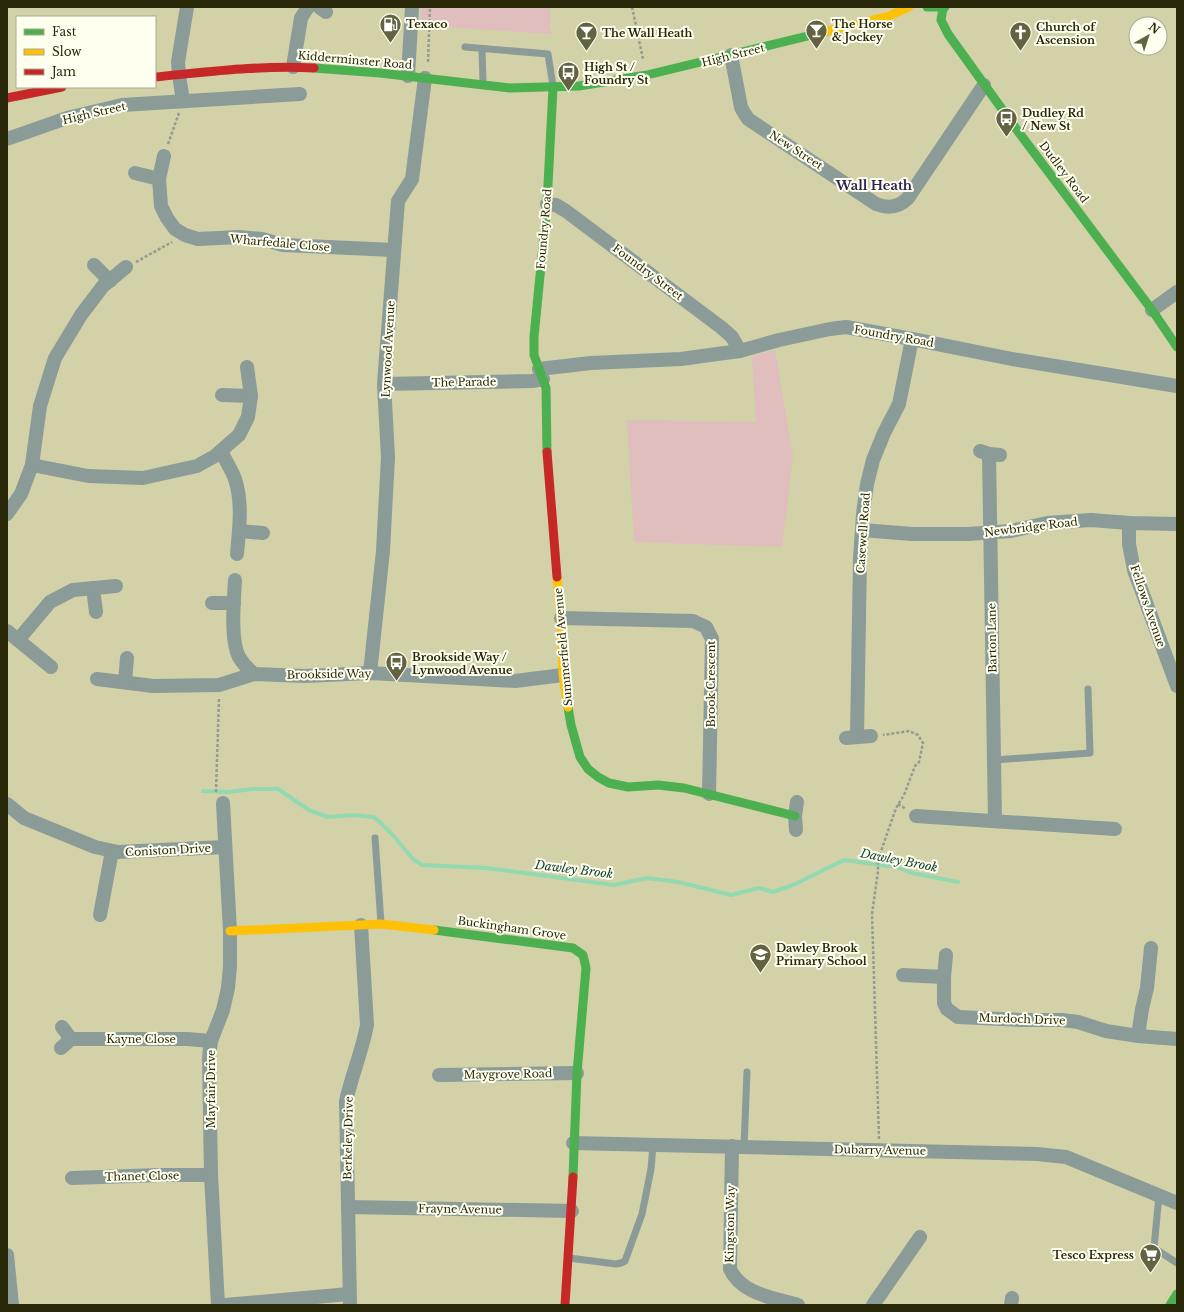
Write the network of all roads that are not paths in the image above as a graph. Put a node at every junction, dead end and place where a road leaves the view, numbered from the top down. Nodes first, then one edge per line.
1 (187, 7) edge
2 (308, 7) edge
3 (412, 7) edge
4 (909, 7) edge
5 (927, 7) edge
6 (944, 7) edge
7 (465, 47) dead end
8 (482, 48) junction
9 (730, 55) junction
10 (293, 67) junction
11 (179, 75) junction
12 (408, 76) junction
13 (156, 77) edge
14 (426, 79) junction
15 (483, 85) junction
16 (984, 85) junction
17 (57, 88) edge
18 (553, 88) junction
19 (300, 94) dead end
20 (7, 98) edge
21 (183, 101) junction
22 (7, 139) edge
23 (164, 156) road end
24 (135, 173) dead end
25 (159, 179) junction
26 (547, 204) junction
27 (394, 250) junction
28 (94, 265) dead end
29 (126, 267) road end
30 (110, 281) junction
31 (1177, 292) edge
32 (1152, 310) junction
33 (912, 339) junction
34 (1177, 348) edge
35 (740, 351) junction
36 (247, 367) dead end
37 (541, 374) junction
38 (384, 384) junction
39 (1177, 386) edge
40 (222, 395) dead end
41 (251, 396) junction
42 (220, 451) junction
43 (990, 454) dead end
44 (32, 465) junction
45 (7, 514) edge
46 (1128, 523) junction
47 (1177, 524) edge
48 (862, 530) junction
49 (239, 531) junction
50 (991, 532) junction
51 (263, 533) dead end
52 (237, 554) dead end
53 (235, 580) dead end
54 (116, 586) dead end
55 (93, 588) junction
56 (212, 603) dead end
57 (234, 604) junction
58 (96, 612) dead end
59 (561, 618) junction
60 (12, 635) edge
61 (127, 658) dead end
62 (50, 667) dead end
63 (370, 673) junction
64 (254, 674) junction
65 (563, 675) junction
66 (97, 679) dead end
67 (125, 682) junction
68 (1177, 686) edge
69 (1088, 689) dead end
70 (858, 737) road end
71 (994, 760) junction
72 (709, 794) junction
73 (797, 802) dead end
74 (223, 803) dead end
75 (7, 804) edge
76 (916, 816) dead end
77 (996, 821) junction
78 (795, 823) joint
79 (1115, 828) dead end
80 (375, 838) dead end
81 (225, 847) junction
82 (112, 851) junction
83 (100, 915) dead end
84 (381, 924) junction
85 (361, 925) junction
86 (230, 931) junction
87 (1151, 948) dead end
88 (946, 955) dead end
89 (903, 975) dead end
90 (944, 977) junction
91 (62, 1027) dead end
92 (1138, 1036) junction
93 (1177, 1039) edge
94 (211, 1041) junction
95 (747, 1072) dead end
96 (577, 1073) junction
97 (439, 1075) dead end
98 (573, 1143) junction
99 (652, 1144) junction
100 (738, 1147) junction
101 (211, 1175) junction
102 (72, 1178) dead end
103 (1159, 1195) junction
104 (1177, 1203) edge
105 (348, 1207) junction
106 (572, 1211) junction
107 (920, 1237) dead end
108 (7, 1255) edge
109 (568, 1258) junction
110 (1177, 1263) edge
111 (1177, 1294) edge
112 (350, 1300) edge
113 (12, 1305) edge
114 (218, 1305) edge
115 (225, 1305) edge
116 (565, 1305) edge
117 (798, 1305) edge
118 (873, 1305) edge
119 (1170, 1305) edge

1 - 11 street
2 - 10 street
3 - 12 street
4 - 9 main road, High Street
5 - 6 main road
6 - 16 main road, Dudley Road
7 - 8 lane
8 - 15 lane
8 - 18 lane
9 - 16 street, New Street
9 - 18 main road, High Street
10 - 11 main road, Kidderminster Road
10 - 12 main road, Kidderminster Road
11 - 13 main road, Kidderminster Road
11 - 21 street
12 - 14 main road, Kidderminster Road
14 - 15 main road, Kidderminster Road
14 - 27 street, Lynwood Avenue
15 - 18 main road, Kidderminster Road
16 - 32 main road, Dudley Road
17 - 20 main road
18 - 26 main road, Foundry Road
19 - 21 street, High Street
21 - 22 street, High Street
23 - 25 street, Wharfedale Close
24 - 25 street
25 - 27 street, Wharfedale Close
26 - 35 street, Foundry Street
26 - 37 main road, Foundry Road
27 - 38 street, Lynwood Avenue
28 - 30 street
29 - 30 street
30 - 44 street
31 - 32 street
32 - 34 main road, Dudley Road
33 - 35 street, Foundry Road
33 - 39 street, Foundry Road
33 - 48 street, Casewell Road
35 - 37 street, Foundry Road
36 - 41 street
37 - 38 street, The Parade
37 - 59 main road, Summerfield Avenue
38 - 63 street, Lynwood Avenue
40 - 41 street
41 - 42 street
42 - 44 street
42 - 49 street
43 - 50 street, Barton Lane
44 - 45 street
46 - 47 street, Newbridge Road
46 - 50 street, Newbridge Road
46 - 68 street, Fellows Avenue
48 - 50 street, Newbridge Road
48 - 70 street, Casewell Road
49 - 51 street
49 - 52 street
50 - 71 street, Barton Lane
53 - 57 street
54 - 55 street
55 - 58 street
55 - 60 street
56 - 57 street
57 - 64 street
59 - 65 main road, Summerfield Avenue
59 - 72 street, Brook Crescent
60 - 62 street
61 - 67 street
63 - 64 street, Brookside Way
63 - 65 street, Brookside Way
64 - 67 street, Brookside Way
65 - 72 main road, Summerfield Avenue
66 - 67 street, Brookside Way
69 - 71 lane
71 - 77 street, Barton Lane
72 - 78 main road, Summerfield Avenue
73 - 78 street, Summerfield Avenue
74 - 81 street, Mayfair Drive
75 - 82 street, Coniston Drive
76 - 77 street
77 - 79 street
80 - 84 lane
81 - 82 street, Coniston Drive
81 - 86 street, Mayfair Drive
82 - 83 street, Coniston Drive
84 - 85 main road, Buckingham Grove
84 - 96 main road, Buckingham Grove
85 - 86 main road, Buckingham Grove
85 - 105 street, Berkeley Drive
86 - 94 street, Mayfair Drive
87 - 92 street
88 - 90 street, Murdoch Drive
89 - 90 street
90 - 92 street, Murdoch Drive
91 - 94 street, Kayne Close
92 - 93 street, Murdoch Drive
94 - 101 street, Mayfair Drive
95 - 100 lane
96 - 97 street, Maygrove Road
96 - 98 main road, Buckingham Grove
98 - 99 street, Dubarry Avenue
98 - 106 main road, Buckingham Grove
99 - 100 street, Dubarry Avenue
99 - 109 lane
100 - 103 street, Dubarry Avenue
100 - 117 street, Kingston Way
101 - 102 street, Thanet Close
101 - 114 street, Mayfair Drive
103 - 104 street, Dubarry Avenue
103 - 110 lane
105 - 106 street, Frayne Avenue
105 - 112 street, Berkeley Drive
106 - 109 main road, Buckingham Grove
107 - 118 street
108 - 113 street
109 - 116 main road, Buckingham Grove
111 - 119 main road
112 - 115 street

